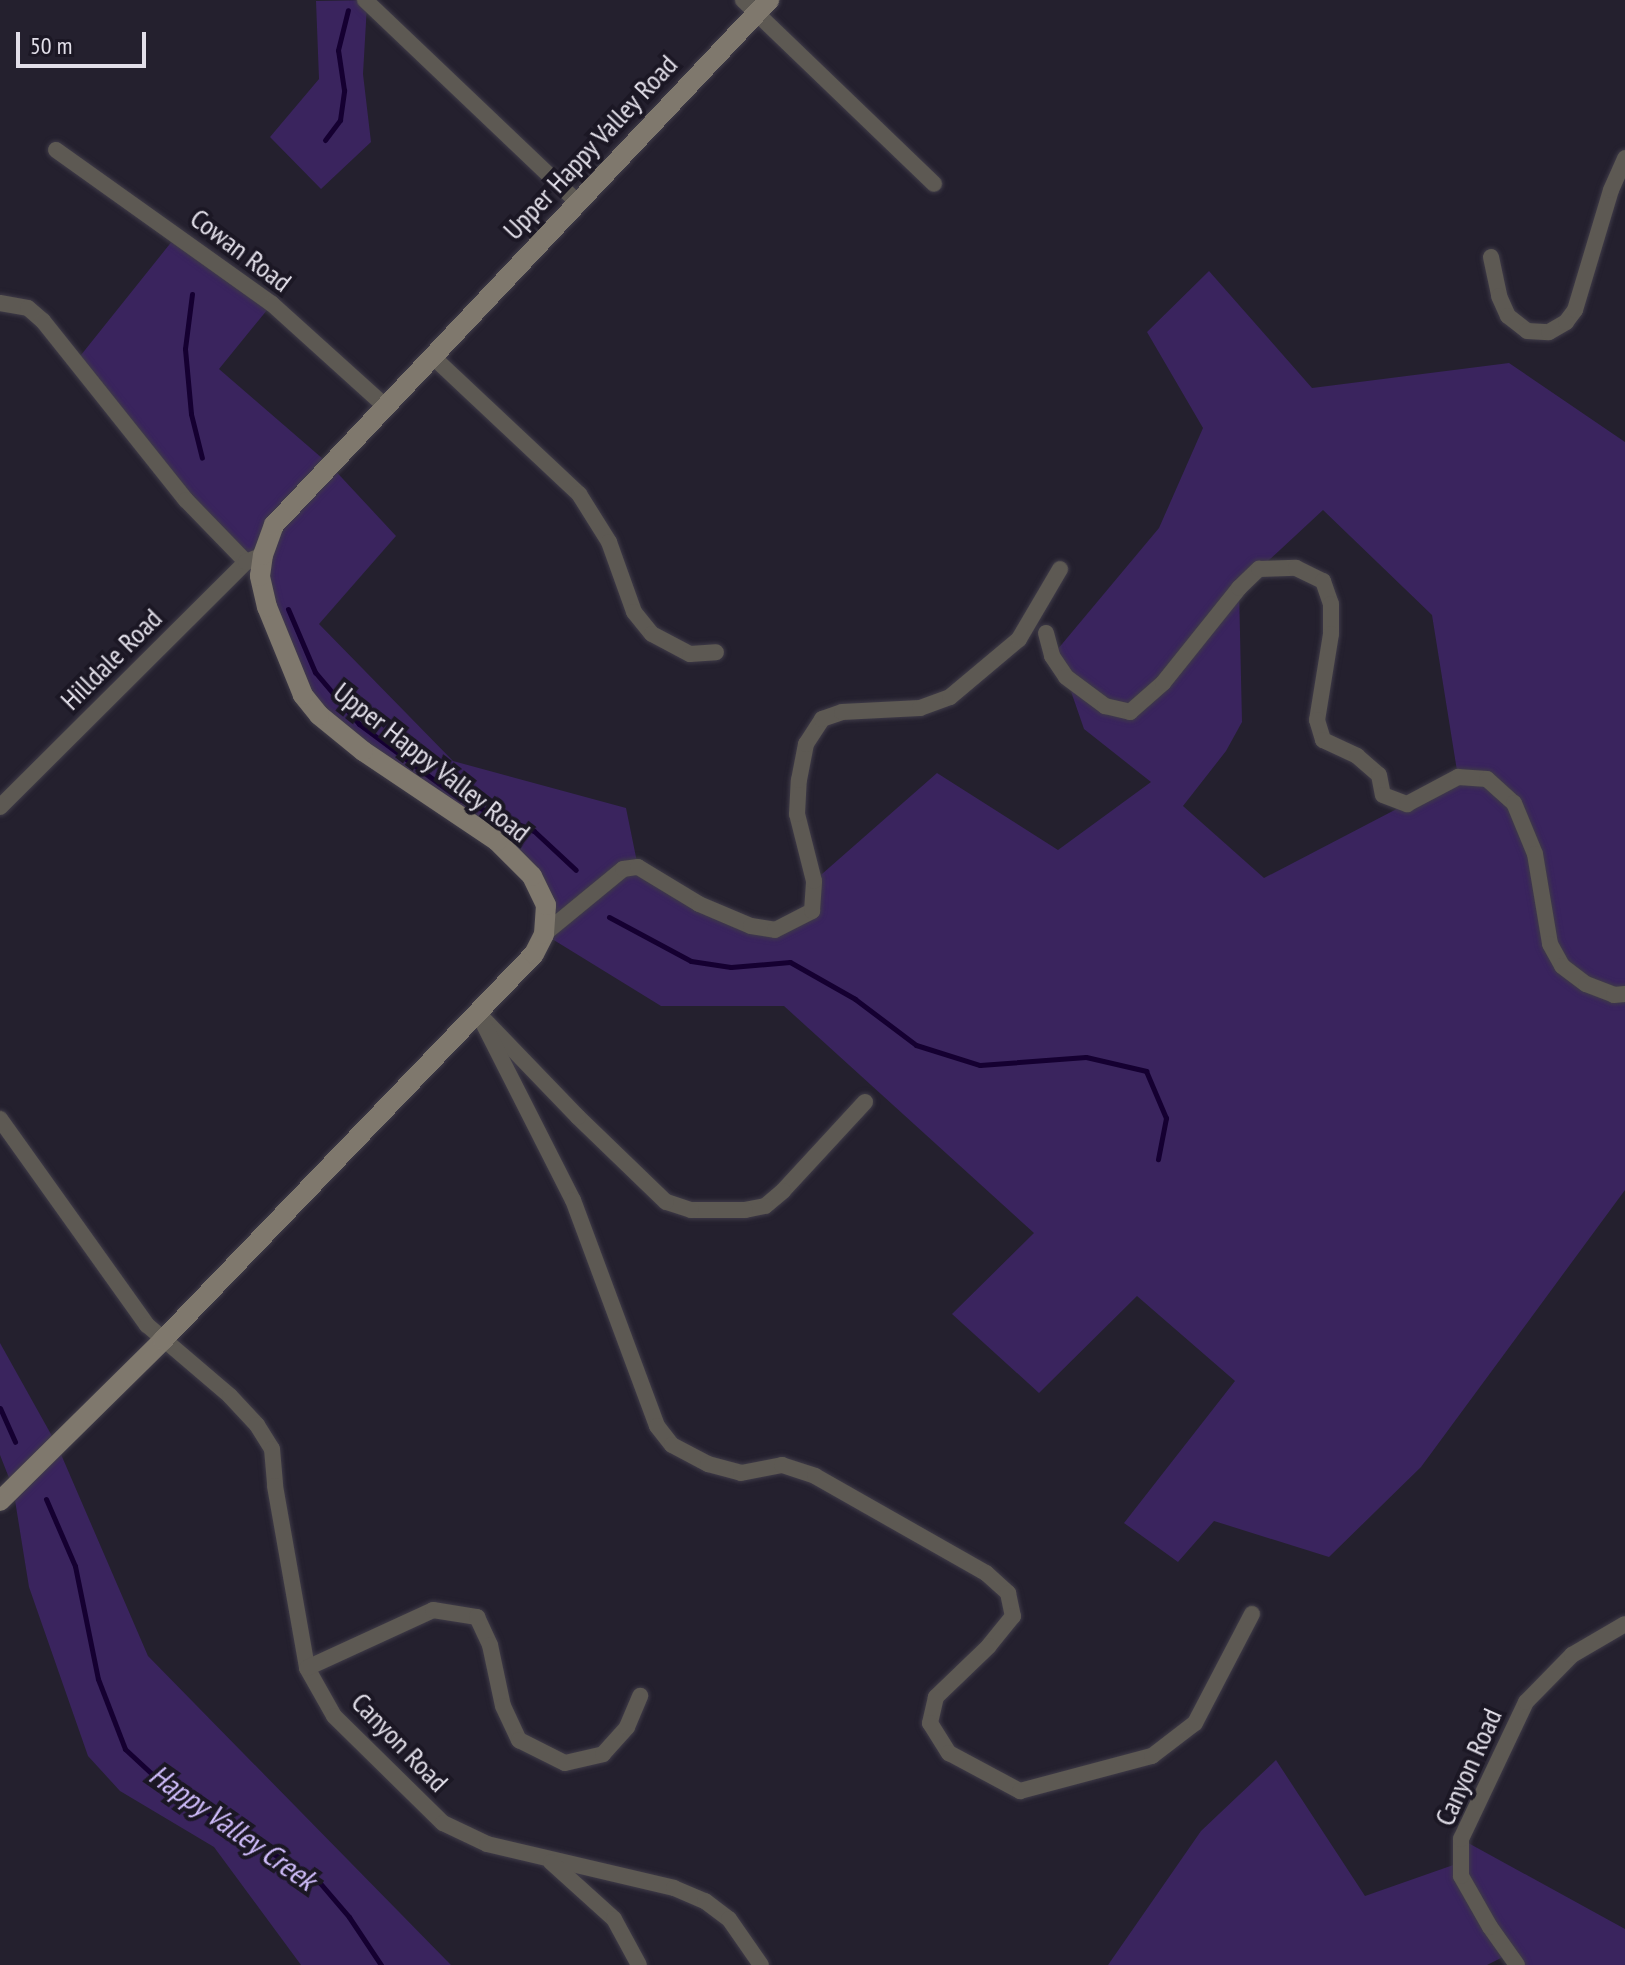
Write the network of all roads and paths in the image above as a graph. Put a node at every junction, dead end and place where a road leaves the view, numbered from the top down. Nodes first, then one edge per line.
1 (365, 0) edge
2 (756, 4) edge
3 (56, 150) dead end
4 (1625, 158) edge
5 (934, 184) dead end
6 (577, 202) junction
7 (1491, 257) dead end
8 (0, 303) edge
9 (432, 356) junction
10 (385, 406) junction
11 (254, 559) junction
12 (1060, 569) dead end
13 (1046, 633) dead end
14 (716, 652) dead end
15 (0, 807) edge
16 (544, 934) junction
17 (1625, 994) edge
18 (478, 1013) junction
19 (865, 1102) dead end
20 (0, 1119) edge
21 (163, 1340) junction
22 (0, 1501) edge
23 (1252, 1614) dead end
24 (1625, 1624) edge
25 (307, 1668) junction
26 (640, 1696) dead end
27 (547, 1859) junction
28 (639, 1965) edge
29 (761, 1965) edge
30 (1517, 1965) edge

1 - 6 street
2 - 5 street
2 - 6 street, Upper Happy Valley Road
3 - 10 street, Cowan Road
4 - 7 street
6 - 9 street, Upper Happy Valley Road
8 - 11 street
9 - 10 street, Upper Happy Valley Road
9 - 14 street
10 - 11 street, Upper Happy Valley Road
11 - 15 street, Hilldale Road
11 - 16 street, Upper Happy Valley Road
12 - 16 street
13 - 17 street
16 - 18 street
18 - 19 street
18 - 21 street
18 - 23 street
20 - 21 street, Canyon Road
21 - 22 street
21 - 25 street, Canyon Road
24 - 30 street, Canyon Road
25 - 26 street
25 - 27 street, Canyon Road
27 - 28 street
27 - 29 street, Canyon Road

